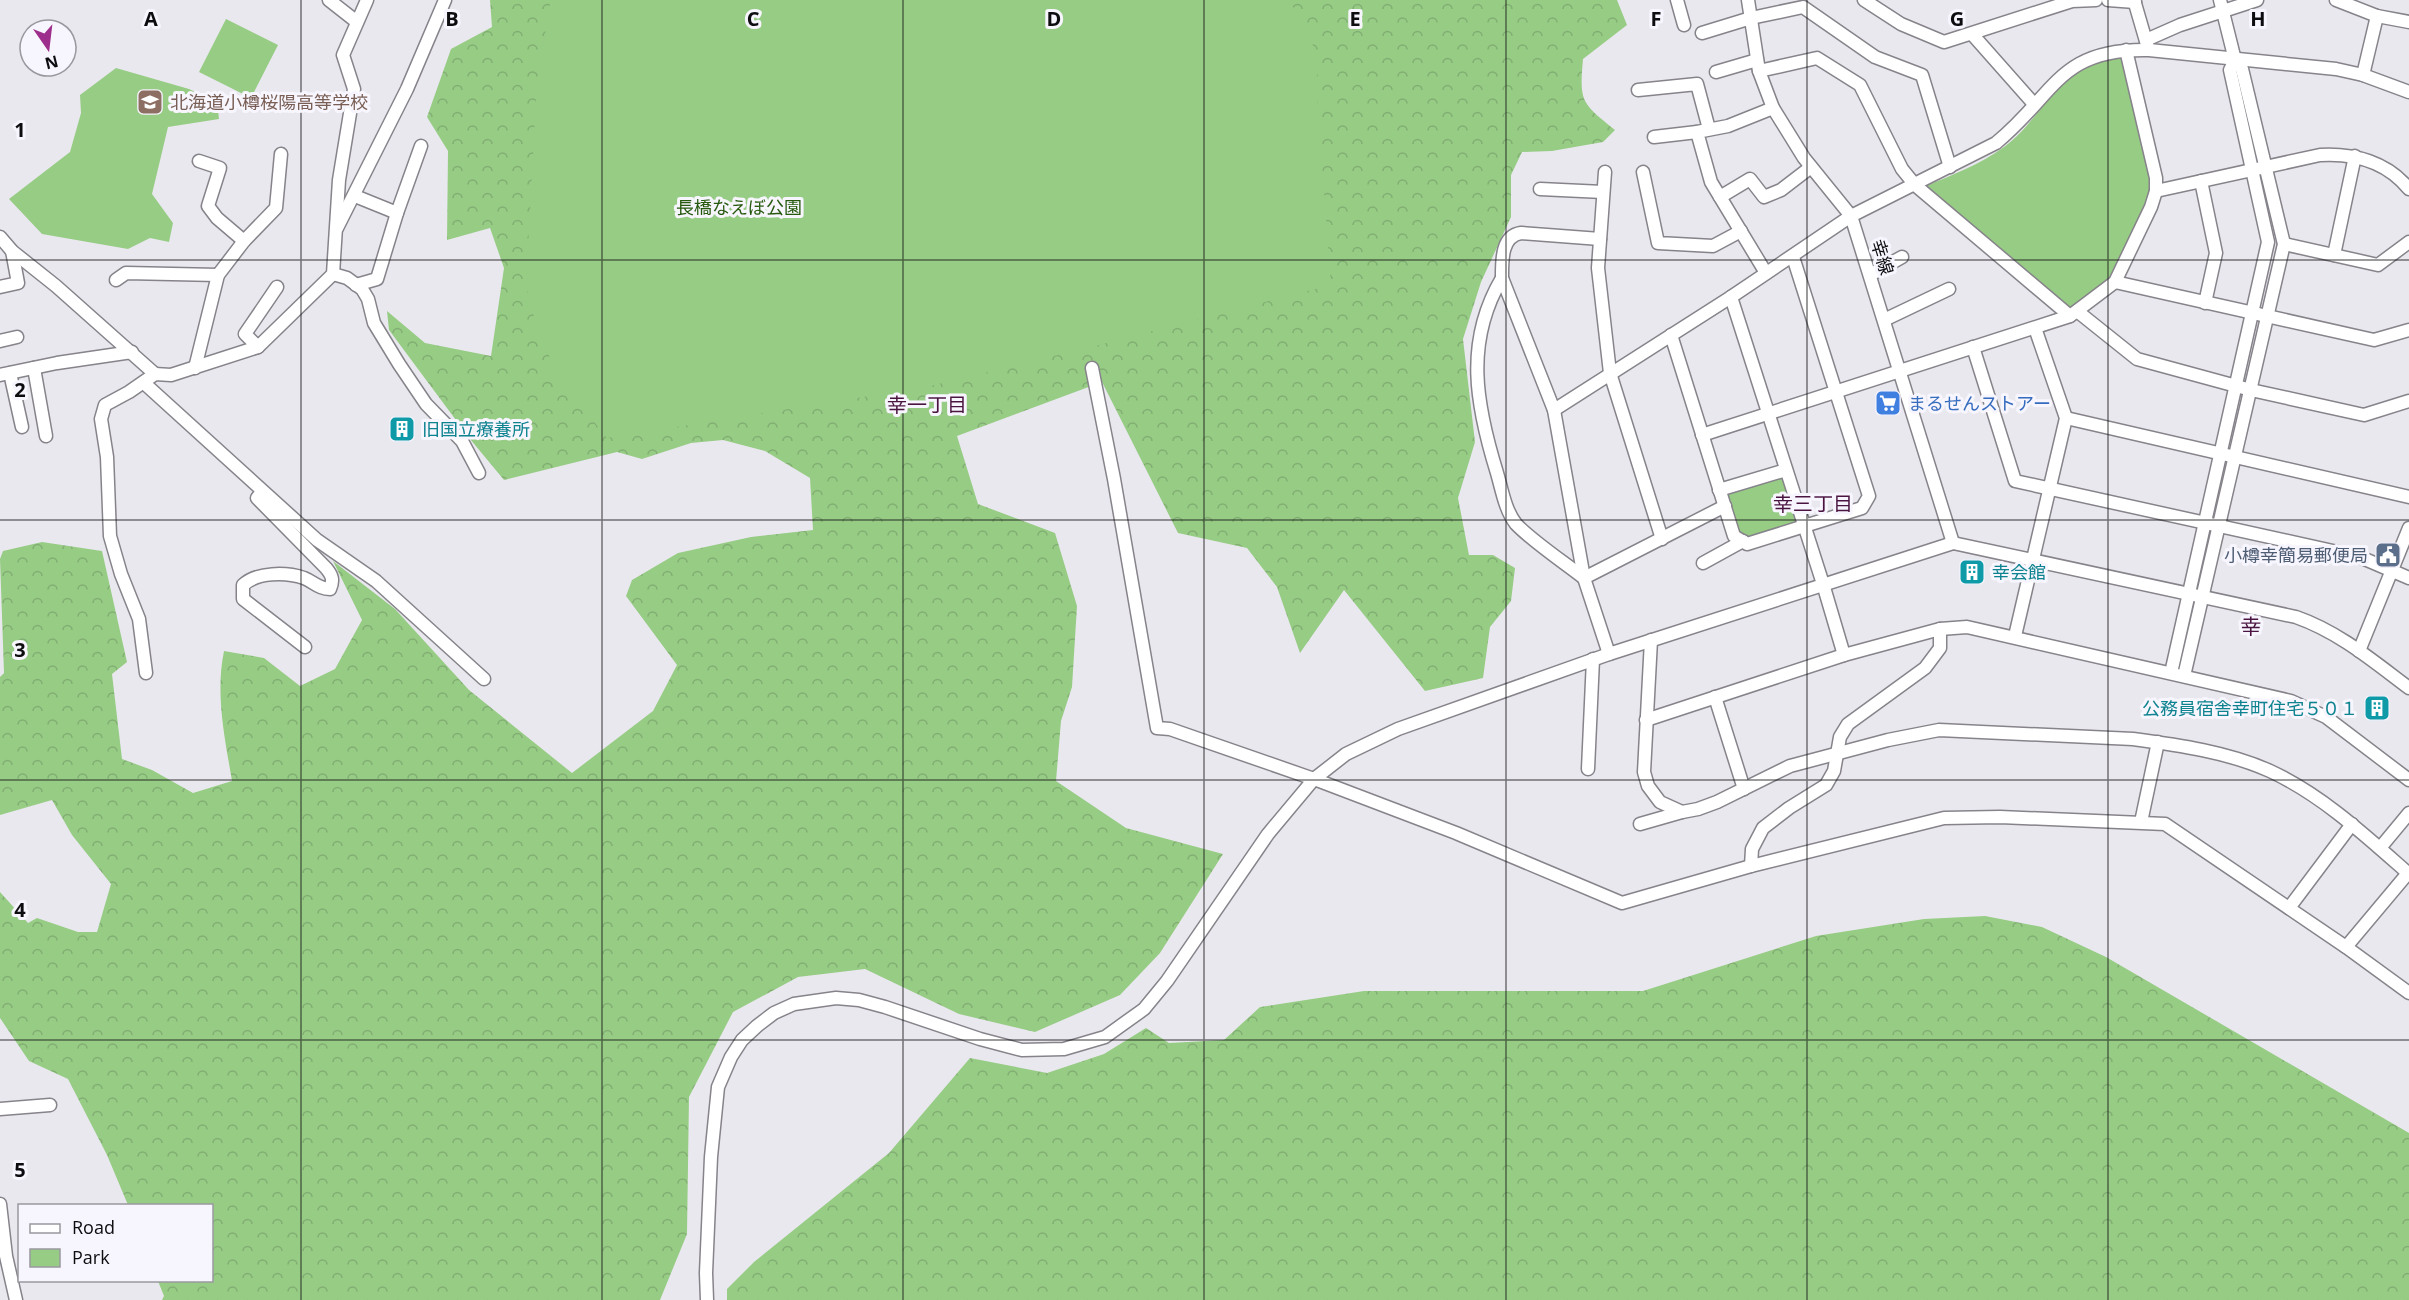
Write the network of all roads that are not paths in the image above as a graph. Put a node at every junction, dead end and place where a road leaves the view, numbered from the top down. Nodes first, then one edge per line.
1 (329, 0) edge
2 (367, 0) edge
3 (445, 0) edge
4 (1677, 0) edge
5 (1748, 0) edge
6 (1864, 0) edge
7 (2096, 0) edge
8 (2108, 0) edge
9 (2257, 0) edge
10 (2336, 0) edge
11 (2134, 1) edge
12 (2221, 6) edge
13 (2377, 16) junction
14 (1751, 18) junction
15 (357, 22) junction
16 (2409, 22) edge
17 (1684, 25) dead end
18 (1702, 33) dead end
19 (1972, 34) junction
20 (2148, 45) junction
21 (2126, 50) junction
22 (2235, 60) junction
23 (1758, 66) junction
24 (1716, 72) dead end
25 (2363, 75) junction
26 (1638, 90) dead end
27 (2409, 92) edge
28 (2034, 104) junction
29 (1773, 108) junction
30 (1703, 130) junction
31 (1654, 137) dead end
32 (421, 146) dead end
33 (281, 154) dead end
34 (2355, 156) junction
35 (199, 161) dead end
36 (2265, 166) junction
37 (1811, 167) junction
38 (1950, 167) junction
39 (2252, 170) junction
40 (1605, 172) dead end
41 (1643, 172) dead end
42 (2201, 181) junction
43 (1915, 185) junction
44 (1540, 189) dead end
45 (2409, 189) edge
46 (2156, 191) junction
47 (1604, 192) junction
48 (355, 196) junction
49 (1720, 197) junction
50 (397, 213) junction
51 (1851, 216) junction
52 (1741, 231) junction
53 (335, 232) junction
54 (0, 237) edge
55 (1600, 239) junction
56 (244, 241) junction
57 (2409, 242) edge
58 (2284, 244) junction
59 (12, 251) junction
60 (2334, 255) junction
61 (1793, 257) junction
62 (1902, 257) dead end
63 (1766, 273) junction
64 (333, 274) junction
65 (218, 275) junction
66 (1870, 275) junction
67 (1502, 278) junction
68 (116, 280) dead end
69 (2115, 282) junction
70 (356, 285) junction
71 (0, 287) edge
72 (277, 287) dead end
73 (1948, 289) dead end
74 (1731, 297) junction
75 (2205, 303) junction
76 (2074, 313) junction
77 (2252, 314) junction
78 (2266, 317) junction
79 (1884, 321) junction
80 (2035, 328) junction
81 (2409, 330) edge
82 (1671, 335) junction
83 (17, 337) dead end
84 (0, 340) edge
85 (258, 347) junction
86 (1973, 347) junction
87 (132, 352) junction
88 (34, 368) junction
89 (195, 368) junction
90 (1092, 368) dead end
91 (1899, 370) junction
92 (1610, 373) junction
93 (5, 374) edge
94 (155, 374) junction
95 (144, 382) junction
96 (2235, 385) junction
97 (2251, 390) junction
98 (1836, 391) junction
99 (2409, 401) edge
100 (1554, 410) junction
101 (1767, 413) junction
102 (2066, 418) junction
103 (22, 427) dead end
104 (1702, 435) junction
105 (46, 436) dead end
106 (2220, 454) junction
107 (2236, 458) junction
108 (1786, 470) junction
109 (479, 473) dead end
110 (1719, 489) junction
111 (2049, 490) junction
112 (262, 492) junction
113 (2409, 497) edge
114 (1725, 506) junction
115 (2205, 523) junction
116 (1804, 526) junction
117 (2219, 526) junction
118 (2409, 528) edge
119 (1662, 539) junction
120 (1743, 541) junction
121 (1953, 543) junction
122 (2034, 559) junction
123 (1703, 563) dead end
124 (2392, 570) junction
125 (2409, 578) edge
126 (1584, 579) junction
127 (1823, 584) junction
128 (2190, 594) junction
129 (2203, 597) junction
130 (1940, 629) junction
131 (2015, 636) junction
132 (1651, 640) junction
133 (305, 647) dead end
134 (2359, 651) junction
135 (1609, 654) junction
136 (1844, 655) junction
137 (1593, 659) junction
138 (146, 673) dead end
139 (2171, 673) junction
140 (2184, 676) junction
141 (484, 679) dead end
142 (2409, 688) edge
143 (1715, 697) junction
144 (1646, 720) junction
145 (2158, 742) junction
146 (1837, 754) junction
147 (1588, 770) dead end
148 (1314, 779) junction
149 (2409, 780) edge
150 (1744, 789) junction
151 (1682, 812) junction
152 (2409, 813) edge
153 (2141, 822) junction
154 (1640, 824) dead end
155 (2352, 824) junction
156 (2380, 848) junction
157 (1750, 866) junction
158 (2409, 874) edge
159 (2289, 908) junction
160 (2346, 947) junction
161 (2409, 993) edge
162 (50, 1105) dead end
163 (0, 1109) edge
164 (0, 1204) edge
165 (16, 1300) edge
166 (707, 1300) edge

1 - 15 street
2 - 15 street
3 - 48 street
4 - 17 street
5 - 14 street, 幸線
6 - 19 street
7 - 19 street
8 - 11 street
9 - 12 street
10 - 13 street
11 - 20 street
12 - 20 street
12 - 22 street
13 - 16 street
13 - 25 street
14 - 18 street
14 - 23 street, 幸線
14 - 38 street
15 - 53 street
19 - 28 street
20 - 21 street
20 - 22 street
21 - 28 street
21 - 46 street
22 - 25 street
22 - 36 street
22 - 39 street
23 - 24 street
23 - 29 street, 幸線
23 - 43 street
25 - 27 street
26 - 30 street
28 - 38 street
29 - 30 street
29 - 37 street, 幸線
30 - 31 street
30 - 49 street
32 - 50 street
33 - 56 street
34 - 36 street
34 - 45 street
34 - 60 street
35 - 56 street
36 - 39 street
36 - 58 street
37 - 49 street
37 - 51 street, 幸線
38 - 43 street
39 - 42 street
39 - 77 street
40 - 47 street
41 - 52 street
42 - 46 street
42 - 75 street
43 - 51 street
43 - 76 street
44 - 47 street
46 - 69 street
47 - 55 street
48 - 50 street
48 - 53 street
49 - 52 street
50 - 70 street
51 - 61 street
51 - 66 street, 幸線
52 - 63 street
53 - 64 street
54 - 59 street
55 - 67 street
55 - 92 street
56 - 65 street
57 - 60 street
58 - 60 street
58 - 78 street
59 - 71 street
59 - 87 street
61 - 63 street
61 - 98 street
62 - 66 street
63 - 74 street
64 - 70 street
64 - 85 street
65 - 68 street
65 - 89 street
66 - 79 street, 幸線
67 - 100 street
67 - 126 street
69 - 75 street
69 - 76 street
70 - 109 street
72 - 85 street
73 - 79 street
74 - 82 street
74 - 101 street
75 - 77 street
76 - 80 street
76 - 96 street
77 - 78 street
77 - 96 street
78 - 81 street
78 - 97 street
79 - 91 street, 幸線
80 - 86 street
80 - 102 street
82 - 92 street
82 - 104 street
83 - 84 street
85 - 89 street
86 - 91 street
86 - 111 street
87 - 88 street
87 - 94 street
88 - 93 street
88 - 105 street
89 - 94 street
90 - 148 street
91 - 98 street
91 - 121 street, 幸線
92 - 100 street
92 - 119 street
93 - 103 street
94 - 95 street
95 - 112 street
95 - 138 street
96 - 97 street
96 - 106 street
97 - 99 street
97 - 107 street
98 - 101 street
98 - 116 street
100 - 126 street
101 - 104 street
101 - 108 street
102 - 106 street
102 - 111 street
104 - 110 street
106 - 107 street
106 - 115 street
107 - 113 street
107 - 117 street
108 - 110 street
108 - 116 street
110 - 114 street
111 - 115 street
111 - 122 street
112 - 133 street
112 - 141 street
114 - 119 street
114 - 120 street
115 - 117 street
115 - 128 street
116 - 120 street
116 - 127 street
117 - 124 street
117 - 129 street
118 - 124 street
119 - 126 street
120 - 123 street
121 - 122 street
121 - 127 street
122 - 128 street
122 - 131 street
124 - 125 street
124 - 134 street
126 - 135 street
127 - 132 street
127 - 136 street
128 - 129 street
128 - 139 street
129 - 134 street
129 - 140 street
130 - 131 street
130 - 136 street
130 - 146 street
131 - 139 street
132 - 135 street
132 - 144 street
134 - 142 street
135 - 137 street
136 - 143 street
137 - 147 street
137 - 148 street
139 - 140 street
140 - 149 street
143 - 144 street
143 - 150 street
144 - 151 street
145 - 146 street
145 - 153 street
145 - 155 street
146 - 150 street
146 - 157 street
148 - 157 street
148 - 166 street
150 - 151 street
151 - 154 street
152 - 156 street
153 - 157 street
153 - 159 street
155 - 156 street
155 - 159 street
156 - 158 street
158 - 160 street
159 - 160 street
160 - 161 street
162 - 163 street
164 - 165 street

